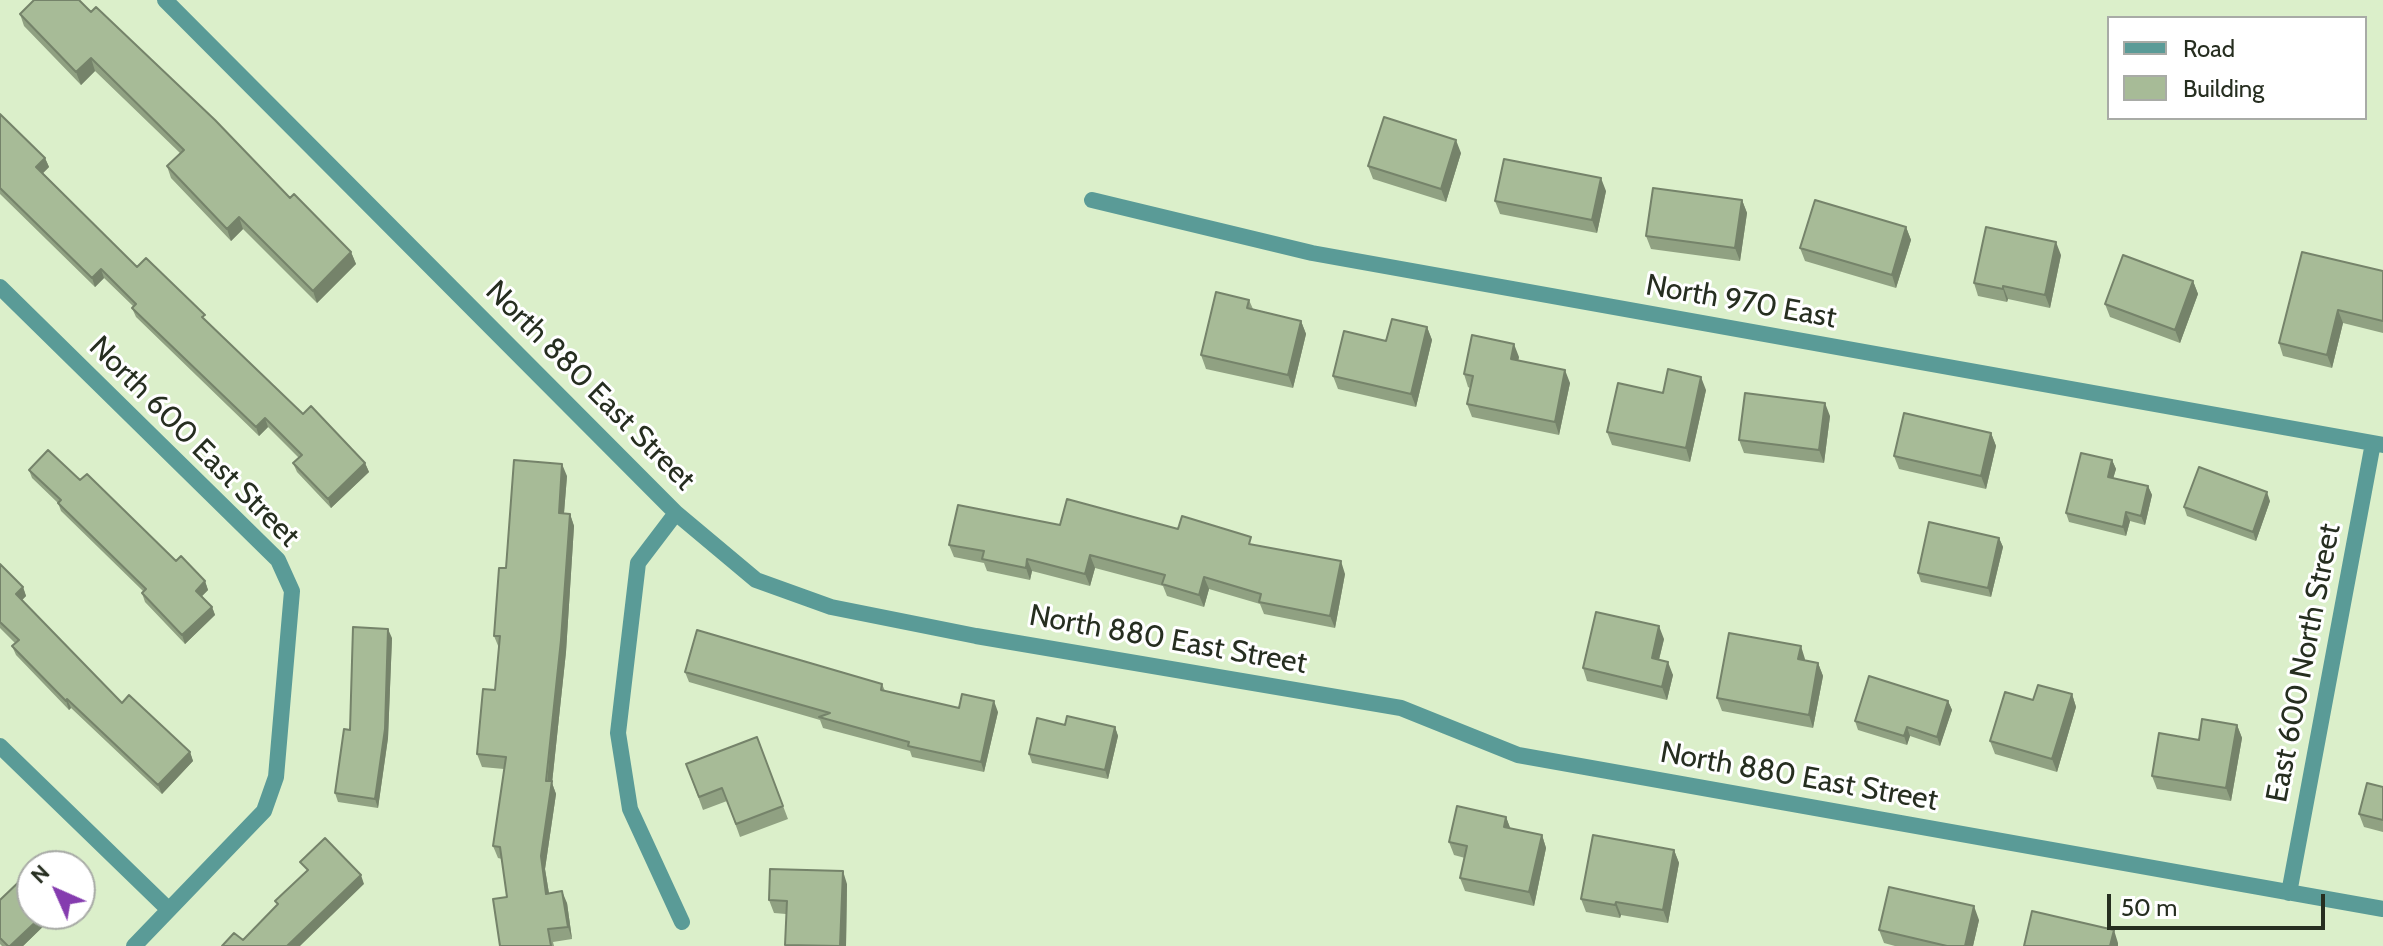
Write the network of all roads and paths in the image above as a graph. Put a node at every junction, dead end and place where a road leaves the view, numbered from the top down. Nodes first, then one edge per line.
1 (165, 0) edge
2 (1092, 200) dead end
3 (0, 287) edge
4 (2378, 444) edge
5 (676, 513) junction
6 (0, 746) edge
7 (2289, 893) junction
8 (168, 909) junction
9 (2383, 909) edge
10 (682, 922) dead end
11 (134, 946) edge

1 - 5 street, North 880 East Street
2 - 4 street, North 970 East
3 - 8 street, North 600 East Street
4 - 7 street, East 600 North Street
5 - 7 street, North 880 East Street
5 - 10 street
6 - 8 street
7 - 9 street, North 880 East Street
8 - 11 street, North 600 East Street

